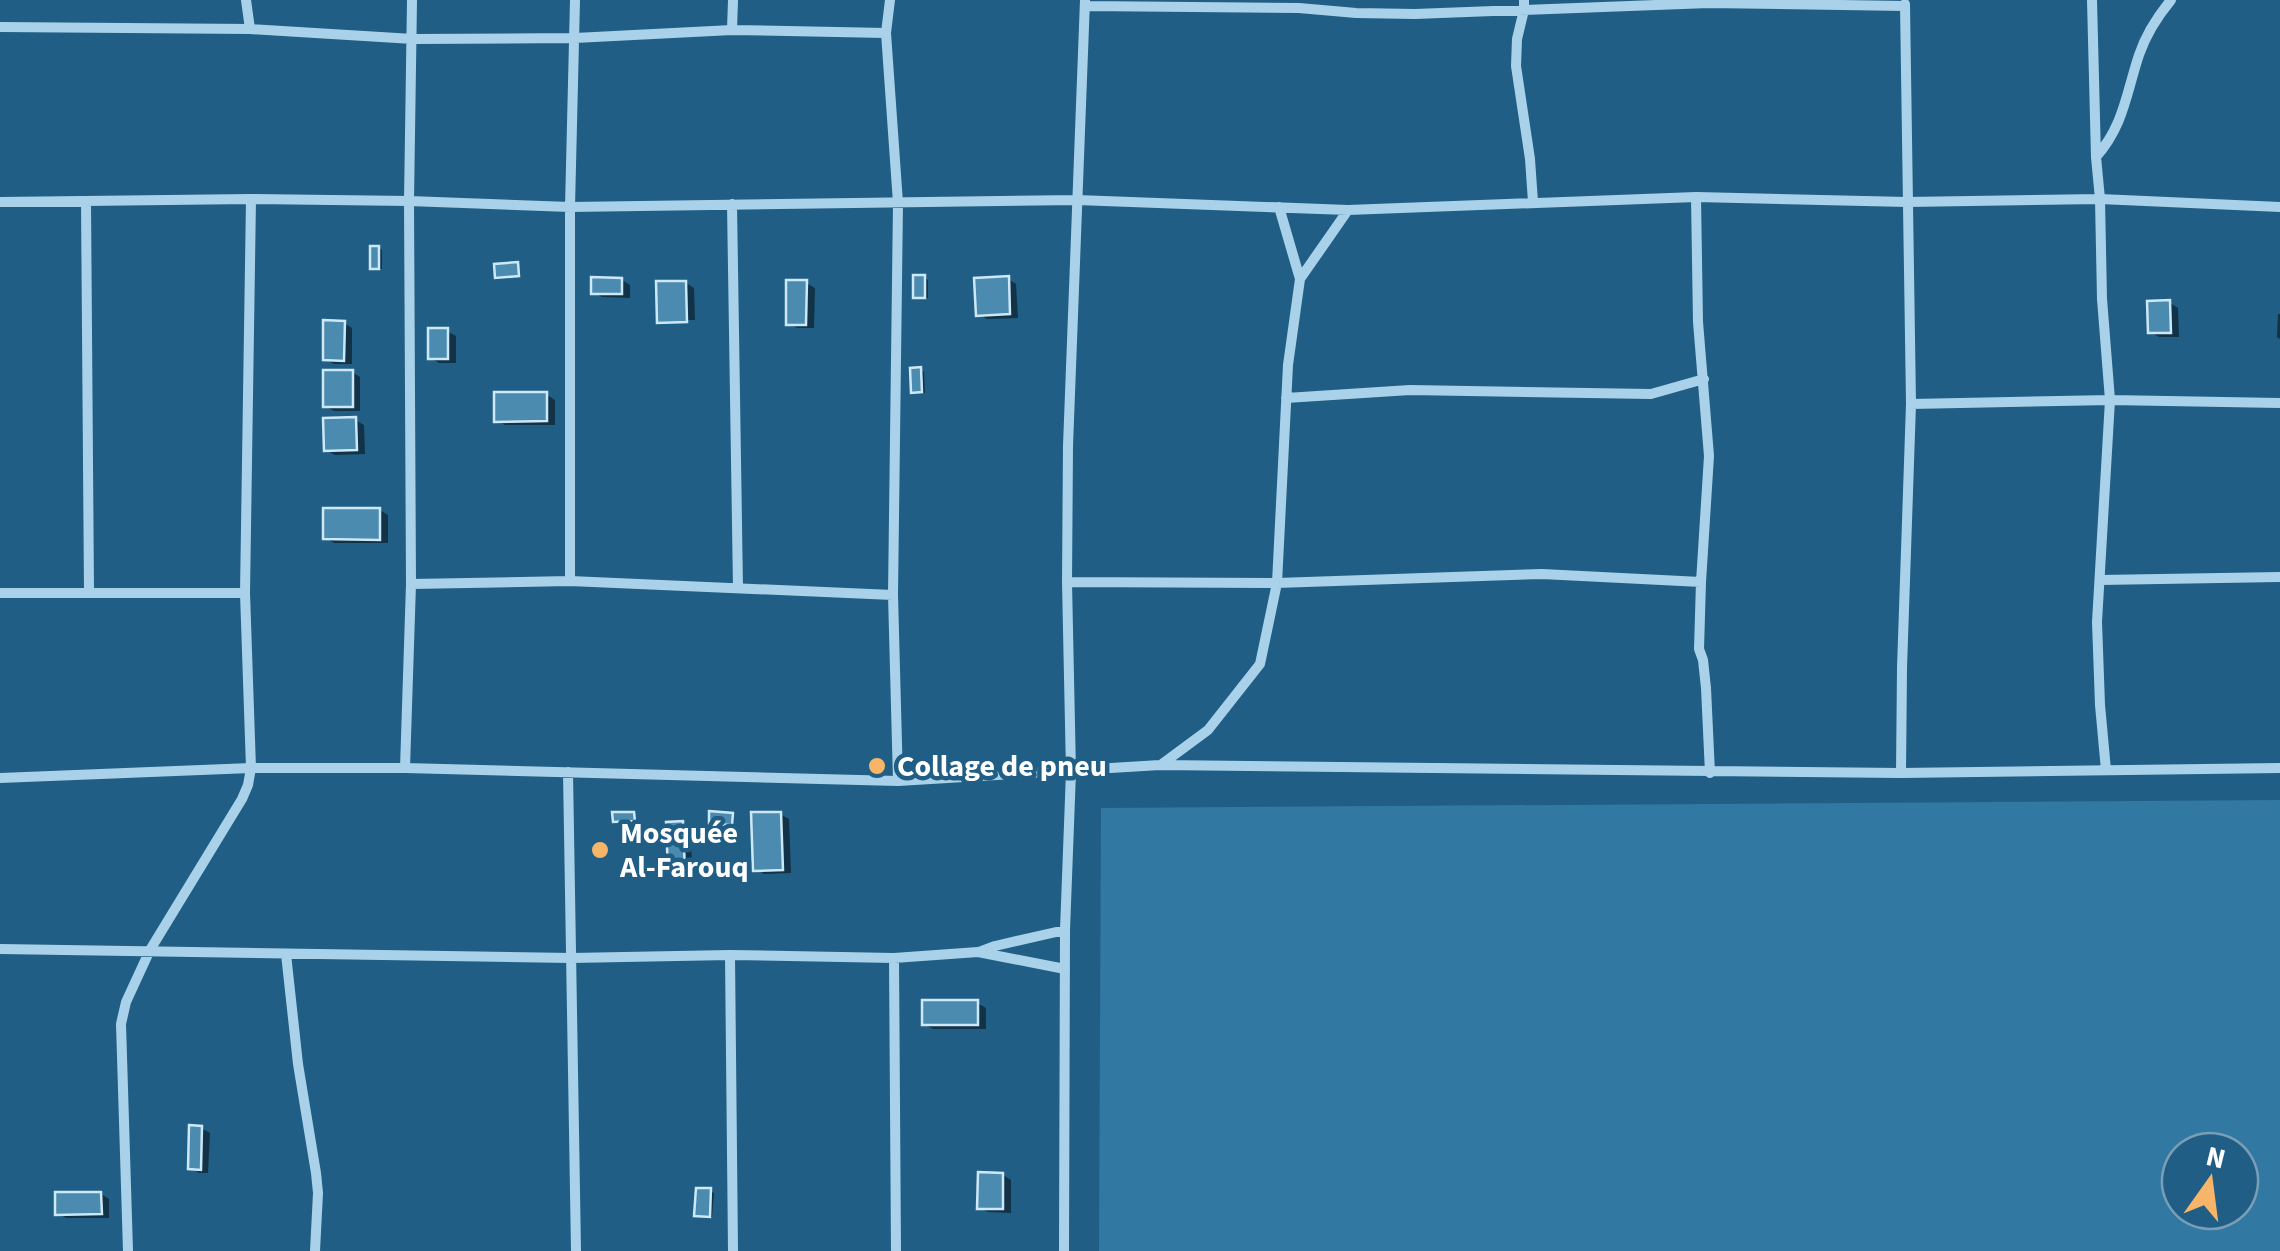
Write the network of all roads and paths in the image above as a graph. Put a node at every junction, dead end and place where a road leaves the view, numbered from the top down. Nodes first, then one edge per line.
1 (246, 0) edge
2 (412, 0) edge
3 (574, 0) edge
4 (732, 0) edge
5 (890, 0) edge
6 (2092, 0) edge
7 (2171, 0) edge
8 (1708, 1) edge
9 (1085, 3) edge
10 (1905, 3) edge
11 (1524, 5) edge
12 (0, 27) edge
13 (250, 29) junction
14 (732, 30) junction
15 (886, 33) junction
16 (575, 38) junction
17 (413, 39) junction
18 (2096, 158) junction
19 (1696, 196) junction
20 (251, 199) junction
21 (2100, 199) junction
22 (1077, 200) junction
23 (86, 201) junction
24 (409, 201) junction
25 (0, 202) edge
26 (1533, 202) junction
27 (1907, 202) junction
28 (898, 203) junction
29 (732, 204) junction
30 (570, 206) junction
31 (1279, 207) junction
32 (2280, 207) edge
33 (1348, 210) junction
34 (1300, 279) junction
35 (1704, 379) junction
36 (1286, 398) junction
37 (2110, 400) junction
38 (2280, 403) edge
39 (1912, 404) junction
40 (2280, 577) edge
41 (2100, 580) junction
42 (570, 582) junction
43 (1067, 582) junction
44 (1701, 582) junction
45 (1277, 583) junction
46 (411, 584) junction
47 (738, 588) junction
48 (89, 592) junction
49 (0, 593) edge
50 (246, 593) junction
51 (893, 594) junction
52 (1160, 765) junction
53 (251, 768) junction
54 (405, 768) junction
55 (2280, 768) edge
56 (2106, 770) junction
57 (568, 772) junction
58 (1071, 772) junction
59 (1710, 772) junction
60 (1902, 773) junction
61 (0, 778) edge
62 (898, 781) junction
63 (1065, 930) junction
64 (0, 949) edge
65 (150, 950) junction
66 (978, 952) junction
67 (286, 954) junction
68 (730, 955) junction
69 (571, 958) junction
70 (894, 958) junction
71 (1065, 969) junction
72 (128, 1251) edge
73 (315, 1251) edge
74 (576, 1251) edge
75 (733, 1251) edge
76 (896, 1251) edge
77 (1064, 1251) edge

1 - 13 street
2 - 17 street
3 - 16 street
4 - 14 street
5 - 15 street
6 - 18 street
7 - 18 street
8 - 10 street
8 - 11 street
9 - 11 street
9 - 22 street
10 - 27 street
11 - 26 street
12 - 13 street
13 - 17 street
14 - 15 street
14 - 16 street
15 - 28 street
16 - 17 street
16 - 30 street
17 - 24 street
18 - 21 street
19 - 26 street
19 - 27 street
19 - 35 street
20 - 23 street
20 - 24 street
20 - 50 street
21 - 27 street
21 - 32 street
21 - 37 street
22 - 28 street
22 - 31 street
22 - 43 street
23 - 25 street
23 - 48 street
24 - 30 street
24 - 46 street
26 - 33 street
27 - 39 street
28 - 29 street
28 - 51 street
29 - 30 street
29 - 47 street
30 - 42 street
31 - 33 street
31 - 34 street
33 - 34 street
34 - 36 street
35 - 36 street
35 - 44 street
36 - 45 street
37 - 38 street
37 - 39 street
37 - 41 street
39 - 60 street
40 - 41 street
41 - 56 street
42 - 46 street
42 - 47 street
43 - 45 street
43 - 58 street
44 - 45 street
44 - 59 street
45 - 52 street
46 - 54 street
47 - 51 street
48 - 49 street
48 - 50 street
50 - 53 street
51 - 62 street
52 - 58 street
52 - 59 street
53 - 54 street
53 - 61 street
53 - 65 street
54 - 57 street
55 - 56 street
56 - 60 street
57 - 62 street
57 - 69 street
58 - 62 street
58 - 63 street
59 - 60 street
63 - 66 street
63 - 71 street
64 - 65 street
65 - 67 street
65 - 72 street
66 - 70 street
66 - 71 street
67 - 69 street
67 - 73 street
68 - 69 street
68 - 70 street
68 - 75 street
69 - 74 street
70 - 76 street
71 - 77 street

